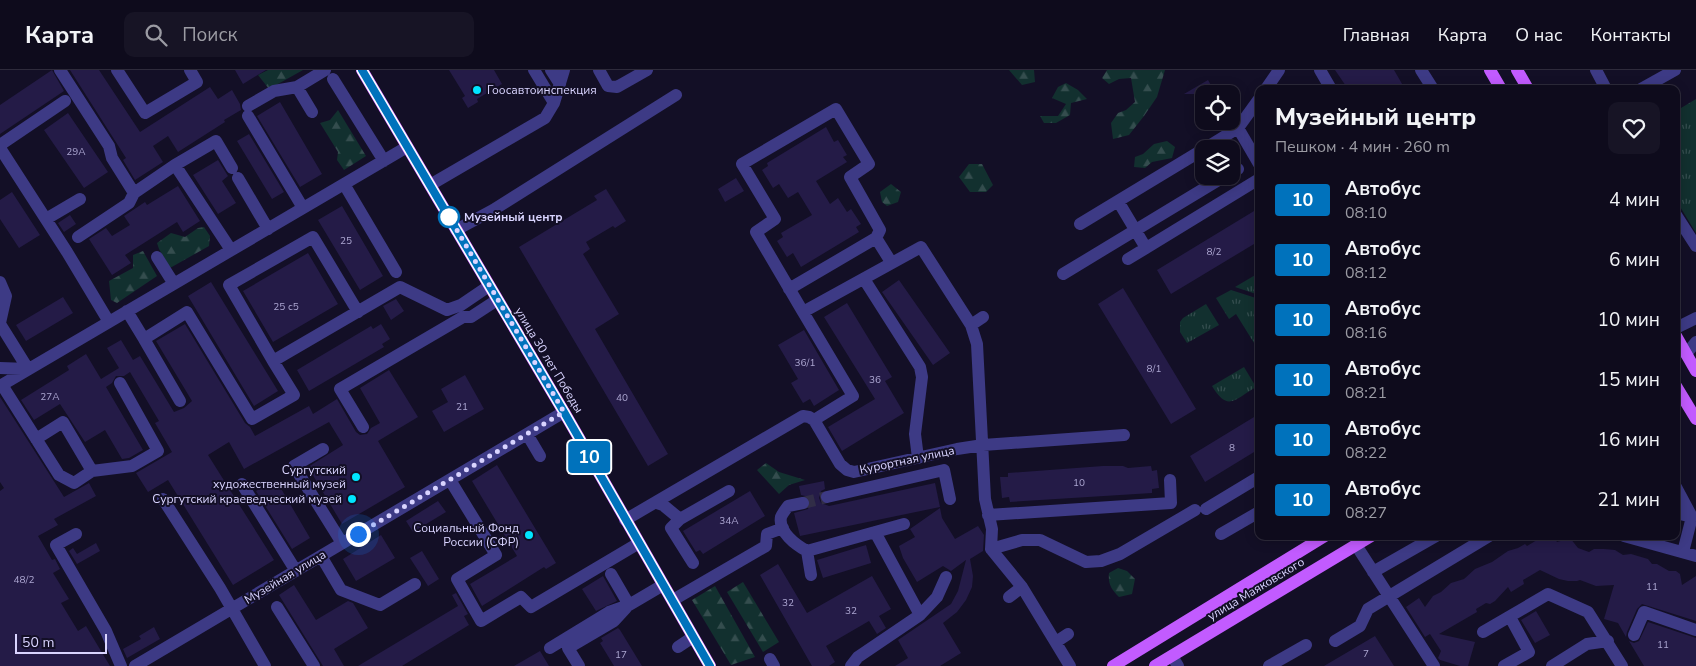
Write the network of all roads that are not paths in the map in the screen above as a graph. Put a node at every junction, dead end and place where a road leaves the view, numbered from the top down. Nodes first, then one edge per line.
1 (60, 70) edge
2 (117, 70) edge
3 (190, 70) edge
4 (362, 70) edge
5 (534, 70) edge
6 (551, 70) edge
7 (564, 70) edge
8 (599, 70) edge
9 (647, 70) edge
10 (1320, 70) edge
11 (1422, 70) edge
12 (1490, 70) edge
13 (1517, 70) edge
14 (1596, 70) edge
15 (1676, 70) edge
16 (329, 74) edge
17 (1276, 74) edge
18 (560, 84) junction
19 (1269, 85) edge
20 (1329, 85) edge
21 (1431, 85) edge
22 (1499, 85) edge
23 (1526, 85) edge
24 (1604, 85) edge
25 (1648, 85) edge
26 (297, 87) junction
27 (676, 95) dead end
28 (65, 101) dead end
29 (554, 103) junction
30 (1255, 104) edge
31 (312, 112) dead end
32 (1240, 125) edge
33 (1235, 130) edge
34 (1239, 130) edge
35 (1219, 140) edge
36 (0, 146) edge
37 (407, 147) junction
38 (1195, 154) edge
39 (1255, 157) edge
40 (384, 160) junction
41 (0, 165) edge
42 (175, 165) junction
43 (14, 170) junction
44 (1255, 181) edge
45 (344, 184) junction
46 (430, 185) junction
47 (1210, 185) edge
48 (134, 192) junction
49 (80, 199) dead end
50 (1118, 201) junction
51 (303, 208) junction
52 (46, 219) junction
53 (1680, 221) edge
54 (1080, 224) dead end
55 (268, 229) junction
56 (456, 230) junction
57 (1136, 230) junction
58 (78, 237) dead end
59 (876, 238) junction
60 (1696, 246) edge
61 (1146, 248) junction
62 (231, 250) junction
63 (157, 257) dead end
64 (1128, 259) dead end
65 (891, 262) junction
66 (396, 272) dead end
67 (1063, 274) dead end
68 (864, 279) junction
69 (0, 282) edge
70 (174, 284) junction
71 (489, 286) junction
72 (789, 289) junction
73 (497, 300) junction
74 (127, 311) junction
75 (358, 312) junction
76 (804, 312) junction
77 (983, 317) dead end
78 (1696, 318) edge
79 (109, 322) junction
80 (0, 323) edge
81 (971, 325) junction
82 (1680, 326) edge
83 (144, 339) junction
84 (1696, 342) edge
85 (1681, 358) edge
86 (273, 361) junction
87 (0, 368) edge
88 (28, 369) junction
89 (1696, 371) edge
90 (120, 383) dead end
91 (1, 385) edge
92 (1680, 393) edge
93 (180, 401) dead end
94 (564, 412) junction
95 (1696, 419) edge
96 (814, 420) junction
97 (364, 427) dead end
98 (527, 434) junction
99 (1124, 435) dead end
100 (36, 439) junction
101 (983, 445) junction
102 (323, 449) dead end
103 (540, 456) dead end
104 (918, 458) junction
105 (92, 471) junction
106 (1255, 479) edge
107 (450, 480) junction
108 (1170, 480) dead end
109 (242, 484) dead end
110 (729, 491) dead end
111 (1680, 494) edge
112 (827, 497) tunnel mouth
113 (163, 499) dead end
114 (950, 499) dead end
115 (657, 503) junction
116 (803, 503) tunnel mouth
117 (1255, 514) edge
118 (1680, 514) edge
119 (988, 515) junction
120 (1692, 517) junction
121 (680, 519) junction
122 (625, 520) junction
123 (904, 524) dead end
124 (783, 528) junction
125 (875, 532) junction
126 (76, 534) dead end
127 (1221, 534) dead end
128 (1318, 540) edge
129 (1364, 540) edge
130 (1429, 540) edge
131 (1482, 540) edge
132 (1639, 540) edge
133 (342, 543) junction
134 (639, 543) junction
135 (1356, 545) junction
136 (991, 549) junction
137 (807, 551) junction
138 (1683, 552) junction
139 (321, 556) junction
140 (1696, 556) edge
141 (693, 563) dead end
142 (296, 571) junction
143 (1373, 572) junction
144 (611, 574) dead end
145 (811, 575) dead end
146 (946, 577) dead end
147 (415, 584) dead end
148 (663, 585) junction
149 (1022, 587) junction
150 (1388, 596) junction
151 (1009, 597) dead end
152 (673, 600) junction
153 (629, 605) junction
154 (277, 606) dead end
155 (232, 609) junction
156 (920, 615) junction
157 (1510, 617) junction
158 (1696, 630) edge
159 (1483, 632) dead end
160 (1068, 634) dead end
161 (1634, 635) dead end
162 (693, 637) junction
163 (1335, 641) dead end
164 (1608, 641) junction
165 (1056, 642) junction
166 (1306, 645) dead end
167 (678, 647) dead end
168 (550, 648) dead end
169 (1176, 661) edge
170 (1065, 664) edge
171 (121, 666) edge
172 (135, 666) edge
173 (265, 666) edge
174 (314, 666) edge
175 (579, 666) edge
176 (710, 666) edge
177 (851, 666) edge
178 (1113, 666) edge
179 (1156, 666) edge
180 (1269, 666) edge
181 (1434, 666) edge
182 (1504, 666) edge
183 (1552, 666) edge
184 (1622, 666) edge

1 - 48 street
2 - 3 street
4 - 37 main road, улица 30 лет Победы
5 - 29 street
6 - 18 street
7 - 18 street
8 - 9 street
10 - 20 street
11 - 21 street
12 - 22 main road
13 - 23 main road
14 - 24 street
15 - 25 street
16 - 26 street
16 - 40 street
17 - 19 street
18 - 29 street
26 - 31 street
26 - 51 street
27 - 56 street
28 - 36 street
29 - 46 street
30 - 32 street
33 - 35 street
34 - 39 street
36 - 43 street
37 - 40 street
37 - 46 main road, улица 30 лет Победы
38 - 50 street
40 - 45 street
41 - 43 street
42 - 48 street
42 - 55 street
42 - 62 street
43 - 52 street
44 - 61 street
45 - 51 street
45 - 66 street
46 - 56 main road, улица 30 лет Победы
47 - 57 street
48 - 58 street
49 - 52 street
50 - 54 street
50 - 57 street
51 - 55 street
52 - 79 street
53 - 60 street
55 - 62 street
56 - 71 main road, улица 30 лет Победы
57 - 61 street
57 - 67 street
59 - 65 street
59 - 72 street
59 - 72 street
61 - 64 street
62 - 70 street
63 - 70 street
65 - 68 street
65 - 81 street
68 - 76 street
68 - 104 street
69 - 80 street
70 - 74 street
71 - 73 main road, улица 30 лет Победы
71 - 75 street
72 - 76 street
73 - 94 main road, улица 30 лет Победы
73 - 97 street
74 - 79 street
74 - 83 street
75 - 86 street
75 - 86 street
76 - 96 street
77 - 81 street
78 - 82 street
79 - 88 street
80 - 88 street
81 - 101 street
83 - 86 street
83 - 93 street
84 - 85 street
85 - 89 main road
87 - 88 street
88 - 91 street
90 - 105 street
91 - 100 street
92 - 95 main road
94 - 98 street, Музейная улица
94 - 122 main road, улица 30 лет Победы
96 - 104 street, Курортная улица
96 - 115 street
98 - 103 street
98 - 107 street, Музейная улица
99 - 101 street, Курортная улица
100 - 105 street
100 - 105 street
101 - 104 street, Курортная улица
101 - 119 street
102 - 133 street
106 - 136 street
107 - 133 street, Музейная улица
107 - 134 street
108 - 119 street
109 - 142 street
110 - 121 street
111 - 120 street
112 - 114 street
113 - 155 street
115 - 121 street
115 - 122 street
116 - 124 street
117 - 127 street
118 - 120 street
119 - 136 street
120 - 138 street
121 - 141 street
122 - 134 main road, улица 30 лет Победы
123 - 125 street
124 - 137 street
124 - 152 street
125 - 137 street
125 - 156 street
126 - 171 street
128 - 178 main road, улица Маяковского
129 - 135 main road, улица Маяковского
130 - 143 street
131 - 150 street
132 - 138 street
133 - 139 street, Музейная улица
134 - 148 main road, улица 30 лет Победы
135 - 143 street
135 - 169 main road, улица Маяковского
136 - 149 street
137 - 145 street
138 - 140 street
139 - 142 street, Музейная улица
139 - 147 street
142 - 155 street, Музейная улица
143 - 150 street
144 - 153 street
146 - 156 street
148 - 152 main road, улица 30 лет Победы
148 - 153 street
149 - 151 street
149 - 165 street
150 - 163 street
150 - 181 street
152 - 162 main road, улица 30 лет Победы
153 - 168 street
153 - 175 street
154 - 174 street
155 - 172 street, Музейная улица
155 - 173 street
156 - 177 street
157 - 159 street
157 - 164 street
157 - 182 street
158 - 161 street
160 - 165 street
162 - 167 street
162 - 176 main road, улица 30 лет Победы
164 - 183 street
164 - 184 street
165 - 170 street
166 - 180 street
169 - 179 main road, улица Маяковского

